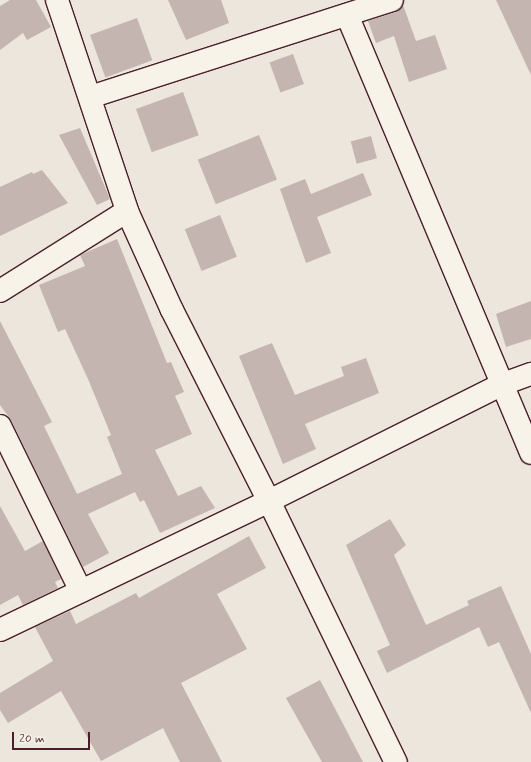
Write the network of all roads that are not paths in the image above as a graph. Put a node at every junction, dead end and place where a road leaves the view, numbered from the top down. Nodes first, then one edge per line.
1 (57, 0) edge
2 (392, 0) edge
3 (347, 14) junction
4 (90, 98) junction
5 (128, 210) junction
6 (0, 290) edge
7 (531, 374) edge
8 (503, 384) junction
9 (0, 426) edge
10 (531, 453) edge
11 (269, 501) junction
12 (81, 591) junction
13 (0, 630) edge
14 (396, 762) edge

1 - 4 street
2 - 3 street
3 - 4 street
3 - 8 street
4 - 5 street
5 - 6 street
5 - 11 street
7 - 8 street
8 - 10 street
8 - 11 street
9 - 12 street
11 - 12 street
11 - 14 street
12 - 13 street

